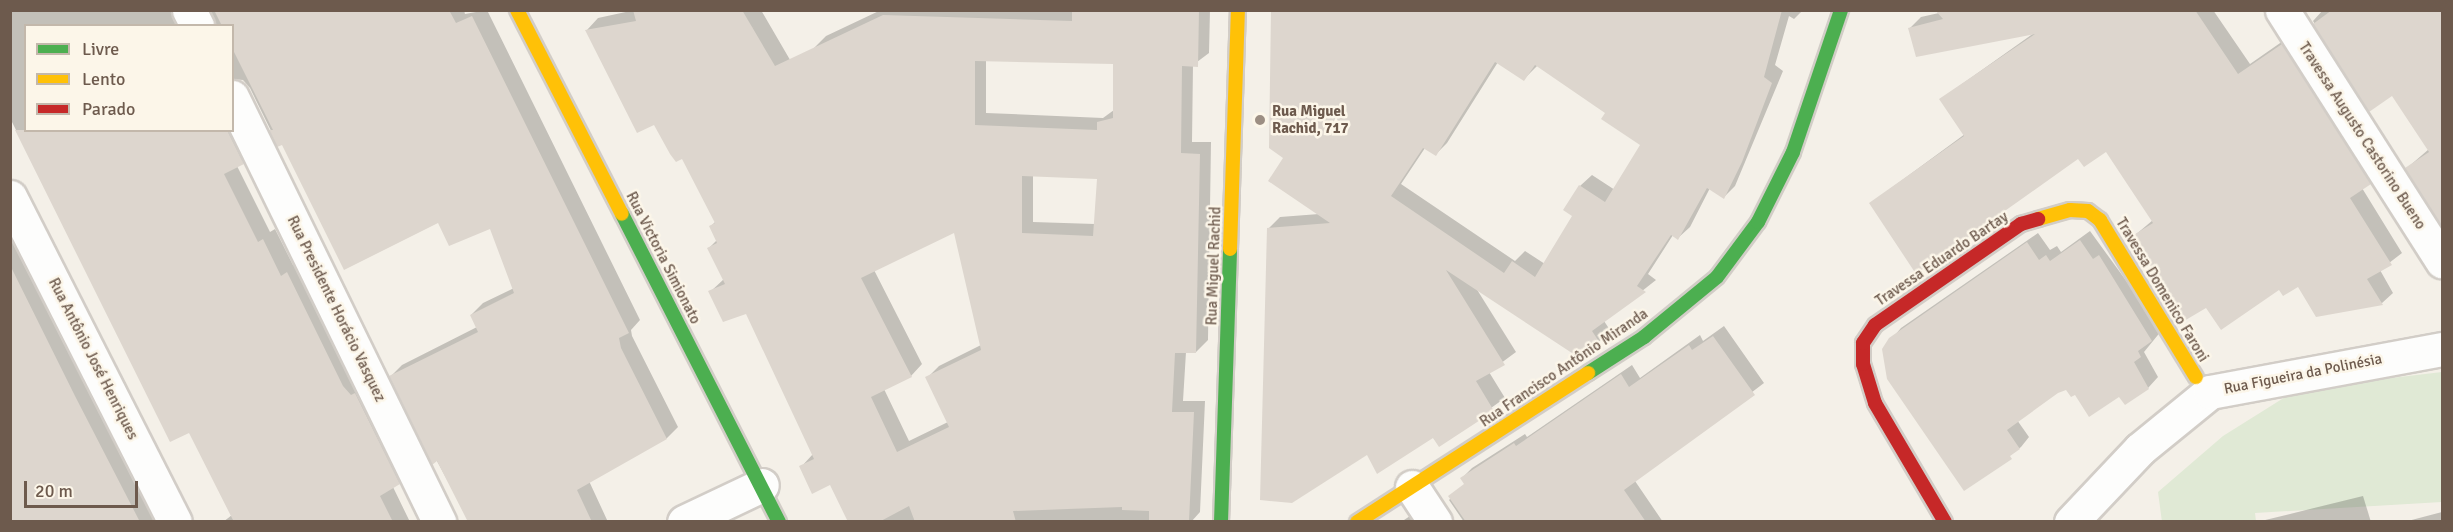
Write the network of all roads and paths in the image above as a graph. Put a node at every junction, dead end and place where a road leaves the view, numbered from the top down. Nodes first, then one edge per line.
1 (189, 10) edge
2 (517, 10) edge
3 (1238, 10) edge
4 (1841, 10) edge
5 (2282, 10) edge
6 (196, 24) edge
7 (234, 101) edge
8 (10, 197) edge
9 (2100, 220) joint
10 (2442, 261) edge
11 (2442, 349) edge
12 (2196, 377) dead end
13 (762, 485) junction
14 (1412, 487) junction
15 (175, 522) edge
16 (439, 522) edge
17 (684, 522) edge
18 (779, 522) edge
19 (1221, 522) edge
20 (1357, 522) edge
21 (1435, 522) edge
22 (1945, 522) edge
23 (2071, 522) edge

1 - 6 street
2 - 13 street, Rua Victoria Simionato
3 - 19 street, Rua Miguel Rachid
4 - 14 street, Rua Francisco Antônio Miranda
5 - 10 street, Travessa Augusto Castorino Bueno
7 - 16 street, Rua Presidente Horácio Vasquez
8 - 15 street, Rua Antônio José Henriques
9 - 12 street, Travessa Domenico Faroni
9 - 22 street, Travessa Eduardo Bartay
11 - 23 street, Rua Figueira da Polinésia
13 - 17 street
13 - 18 street, Rua Victoria Simionato
14 - 20 street, Rua Francisco Antônio Miranda
14 - 21 street

